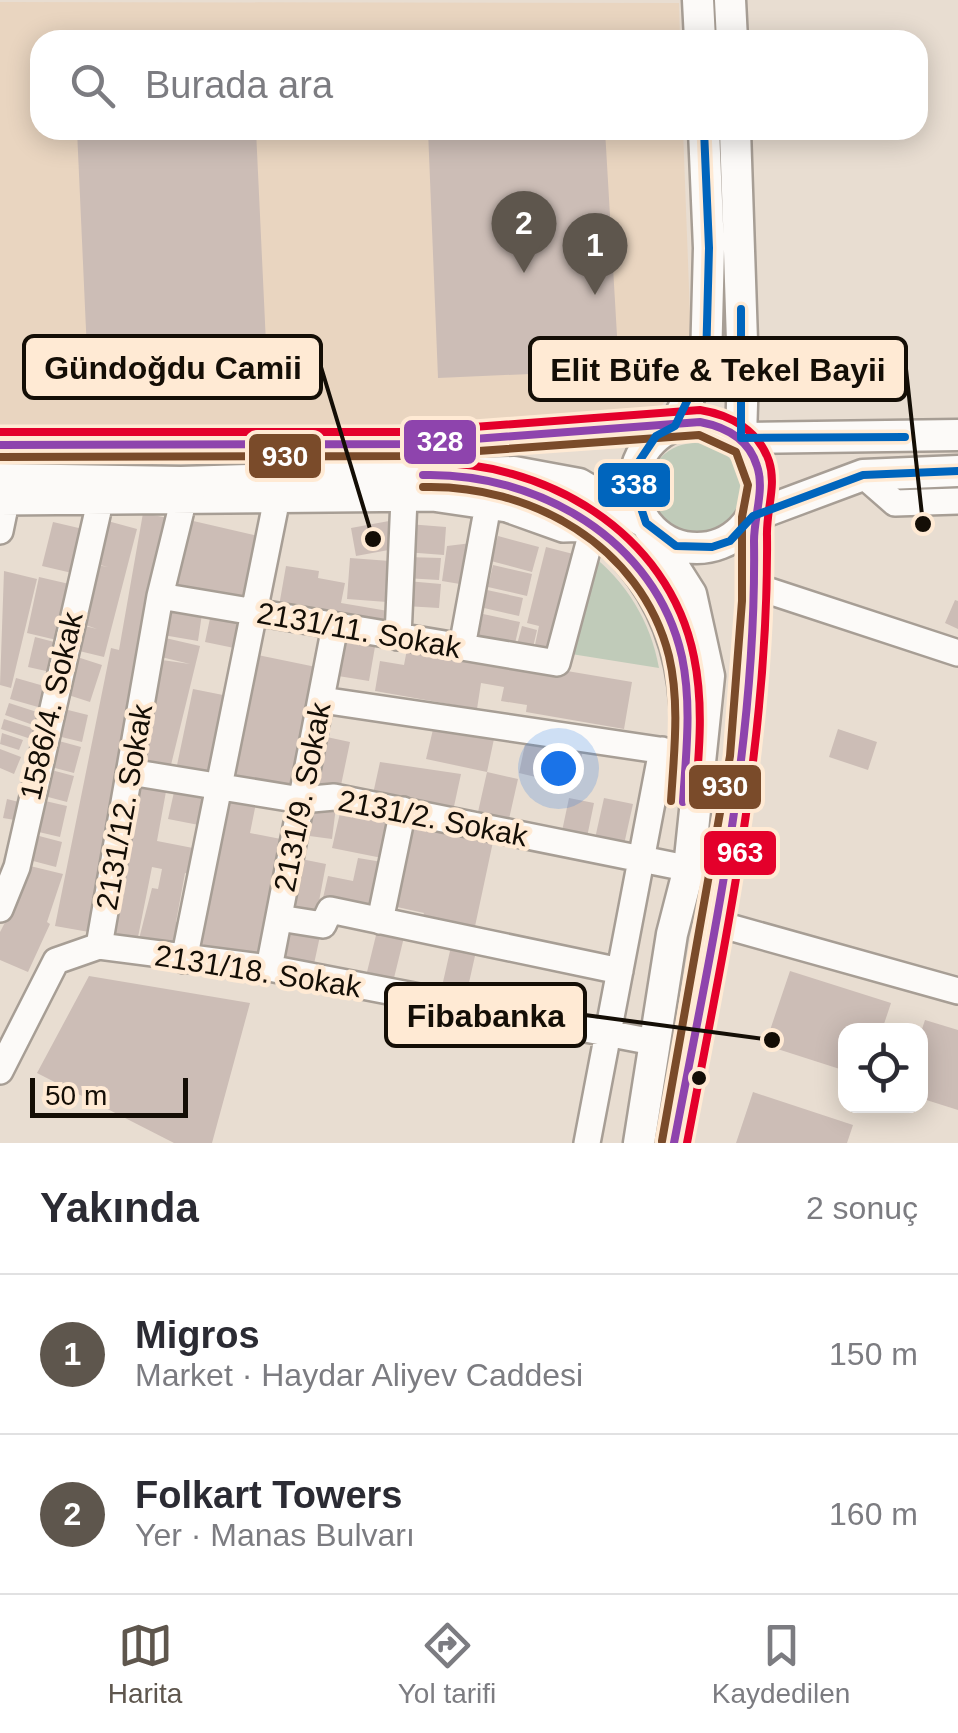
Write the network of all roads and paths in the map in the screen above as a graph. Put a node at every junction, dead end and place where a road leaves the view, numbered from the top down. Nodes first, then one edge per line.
1 (698, 0) edge
2 (730, 0) edge
3 (700, 30) edge
4 (732, 30) edge
5 (704, 140) edge
6 (735, 140) edge
7 (675, 426) junction
8 (958, 435) edge
9 (740, 438) junction
10 (0, 445) edge
11 (958, 471) edge
12 (470, 474) junction
13 (863, 475) junction
14 (2, 495) edge
15 (404, 499) junction
16 (958, 501) edge
17 (100, 502) junction
18 (183, 502) junction
19 (276, 503) junction
20 (488, 505) junction
21 (753, 516) junction
22 (646, 524) junction
23 (593, 528) junction
24 (0, 531) edge
25 (757, 587) junction
26 (160, 596) junction
27 (254, 612) junction
28 (335, 626) junction
29 (398, 636) junction
30 (462, 647) junction
31 (958, 652) edge
32 (322, 700) junction
33 (674, 752) junction
34 (130, 772) junction
35 (218, 788) junction
36 (301, 800) junction
37 (403, 810) junction
38 (641, 859) junction
39 (676, 866) junction
40 (0, 909) edge
41 (279, 918) junction
42 (380, 920) junction
43 (714, 923) junction
44 (672, 934) junction
45 (99, 946) junction
46 (184, 960) junction
47 (269, 968) junction
48 (620, 971) junction
49 (958, 992) edge
50 (608, 1034) junction
51 (653, 1042) junction
52 (0, 1071) edge
53 (587, 1143) edge
54 (639, 1143) edge
55 (674, 1143) edge

1 - 3 main road
2 - 4 main road
5 - 7 main road
6 - 9 main road
7 - 9 main road
7 - 10 main road
7 - 22 main road
8 - 9 main road
9 - 21 main road
11 - 13 main road
12 - 14 main road
12 - 22 main road
12 - 23 main road
13 - 16 street
13 - 21 main road
14 - 17 street
14 - 24 street
15 - 19 street
15 - 20 street
15 - 29 street
17 - 18 street
17 - 40 street, 1586/4. Sokak
18 - 19 street
18 - 26 street, 2131/12. Sokak
19 - 27 street
20 - 23 street
20 - 30 street
21 - 22 main road
21 - 25 main road
22 - 44 main road
23 - 30 street, 2131/11. Sokak
23 - 33 main road
25 - 31 street
25 - 43 main road
26 - 27 street, 2131/11. Sokak
26 - 34 street, 2131/12. Sokak
27 - 28 street, 2131/11. Sokak
27 - 35 street
28 - 29 street, 2131/11. Sokak
28 - 32 street, 2131/9. Sokak
29 - 30 street, 2131/11. Sokak
32 - 33 street
32 - 36 street, 2131/9. Sokak
33 - 38 street
33 - 39 main road
34 - 35 street, 2131/2. Sokak
34 - 45 street, 2131/12. Sokak
35 - 36 street, 2131/2. Sokak
35 - 46 street
36 - 37 street, 2131/2. Sokak
36 - 41 street, 2131/9. Sokak
37 - 38 street, 2131/2. Sokak
37 - 42 street
38 - 39 street, 2131/2. Sokak
38 - 48 street
39 - 44 main road
41 - 42 street
41 - 47 street, 2131/9. Sokak
42 - 48 street
43 - 49 street
43 - 55 main road
44 - 51 main road
45 - 46 street, 2131/18. Sokak
45 - 52 street, 2131/12. Sokak
46 - 47 street, 2131/18. Sokak
47 - 50 street, 2131/18. Sokak
48 - 50 street
50 - 51 street, 2131/18. Sokak
50 - 53 street
51 - 54 main road

